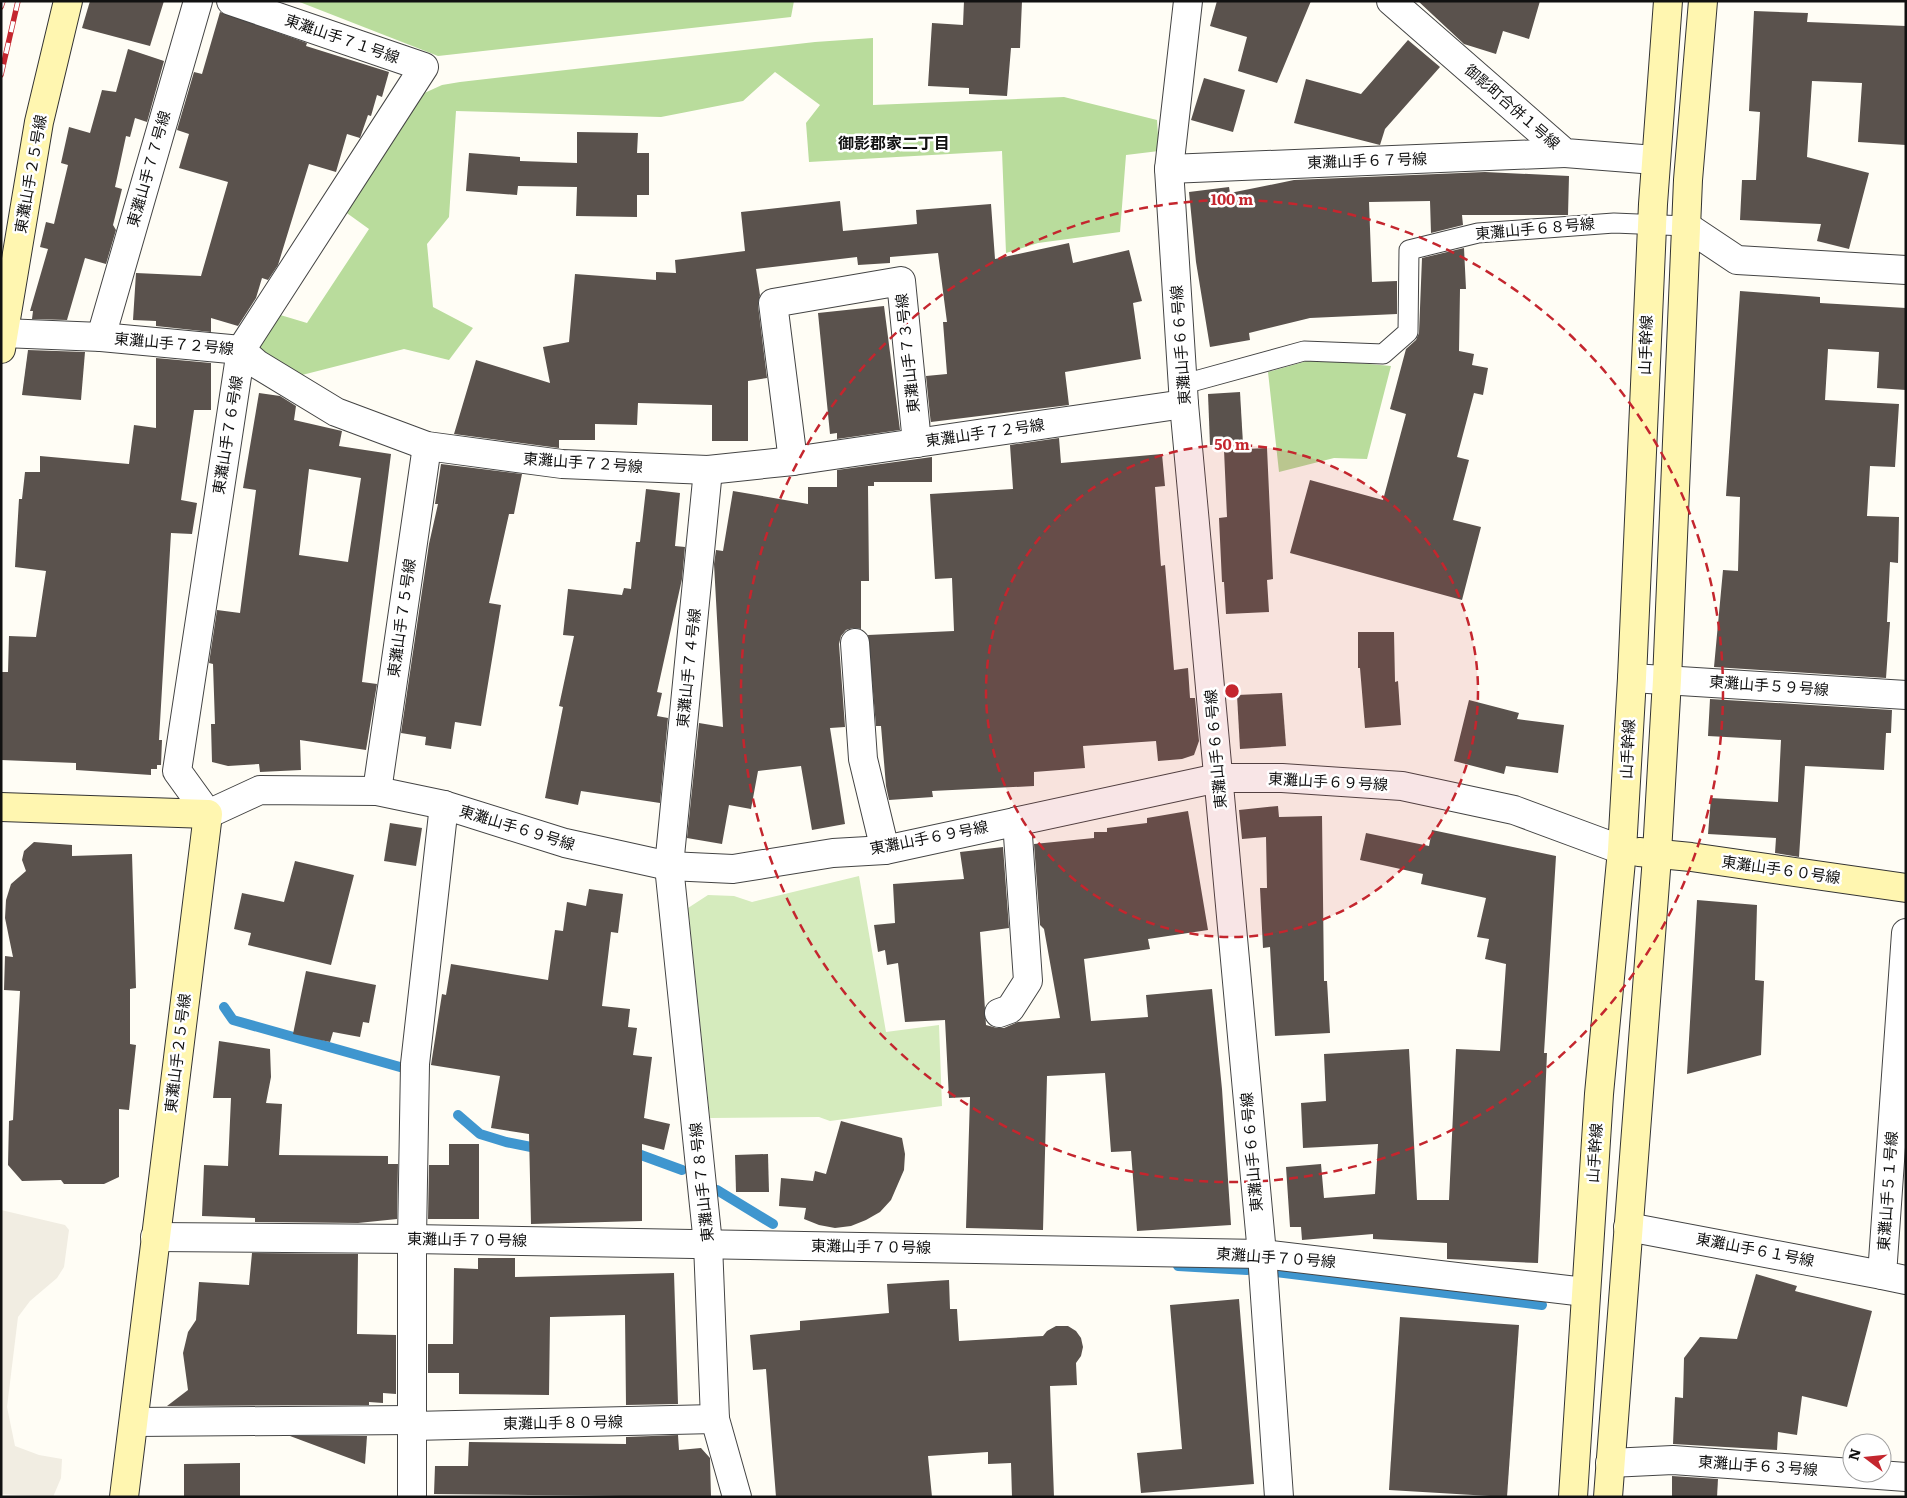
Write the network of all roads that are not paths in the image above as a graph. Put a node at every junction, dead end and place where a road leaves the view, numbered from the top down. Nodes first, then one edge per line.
1 (68, 1) edge
2 (198, 1) edge
3 (231, 1) edge
4 (1188, 1) edge
5 (1391, 1) edge
6 (1668, 1) edge
7 (1703, 1) edge
8 (424, 67) joint
9 (1565, 153) junction
10 (1655, 160) junction
11 (1169, 169) junction
12 (1652, 224) junction
13 (1686, 226) junction
14 (1906, 270) edge
15 (101, 336) junction
16 (2, 341) edge
17 (241, 350) junction
18 (1184, 394) junction
19 (917, 443) junction
20 (427, 446) junction
21 (793, 461) junction
22 (708, 470) junction
23 (854, 643) dead end
24 (1632, 678) junction
25 (1667, 680) junction
26 (1906, 695) edge
27 (1218, 778) junction
28 (377, 791) junction
29 (444, 805) junction
30 (1, 807) edge
31 (208, 814) junction
32 (1016, 821) junction
33 (884, 850) junction
34 (1622, 850) junction
35 (1656, 854) junction
36 (669, 866) junction
37 (1906, 888) edge
38 (1906, 933) edge
39 (999, 1013) dead end
40 (1628, 1227) junction
41 (156, 1237) junction
42 (412, 1239) junction
43 (708, 1244) junction
44 (1262, 1254) junction
45 (1894, 1278) edge
46 (1585, 1292) junction
47 (715, 1419) junction
48 (135, 1422) junction
49 (412, 1423) junction
50 (1610, 1463) junction
51 (1906, 1477) edge
52 (124, 1497) edge
53 (412, 1497) edge
54 (737, 1497) edge
55 (1279, 1497) edge
56 (1573, 1497) edge
57 (1608, 1497) edge

1 - 16 street, 東灘山手２５号線
2 - 15 street, 東灘山手７７号線
3 - 8 street, 東灘山手７１号線
4 - 11 street, 東灘山手６６号線
5 - 9 street, 御影町合併１号線
6 - 10 street, 山手幹線
7 - 13 street
8 - 17 street, 東灘山手７６号線
9 - 10 street, 御影町合併１号線
9 - 11 street, 東灘山手６７号線
10 - 12 street, 山手幹線
11 - 18 street, 東灘山手６６号線
12 - 13 lane
12 - 18 lane, 東灘山手６８号線
12 - 24 street, 山手幹線
13 - 14 street
13 - 25 street
15 - 16 street, 東灘山手７２号線
15 - 17 street, 東灘山手７２号線
17 - 20 street, 東灘山手７２号線
17 - 31 street, 東灘山手７６号線
18 - 19 street, 東灘山手７２号線
18 - 27 street, 東灘山手６６号線
19 - 21 street, 東灘山手７２号線
19 - 21 street, 東灘山手７３号線
20 - 22 street, 東灘山手７２号線
20 - 28 street, 東灘山手７５号線
21 - 22 street, 東灘山手７２号線
22 - 36 street, 東灘山手７４号線
23 - 33 street
24 - 25 street, 東灘山手５９号線
24 - 34 street, 山手幹線
25 - 26 street, 東灘山手５９号線
25 - 35 street
27 - 32 street, 東灘山手６９号線
27 - 34 street, 東灘山手６９号線
27 - 44 street, 東灘山手６６号線
28 - 29 street, 東灘山手６９号線
28 - 31 street, 東灘山手６９号線
29 - 36 street, 東灘山手６９号線
29 - 42 street
30 - 31 street
31 - 41 street, 東灘山手２５号線
32 - 33 street, 東灘山手６９号線
32 - 39 street
33 - 36 street, 東灘山手６９号線
34 - 35 street, 東灘山手６０号線
34 - 46 street, 山手幹線
35 - 37 street, 東灘山手６０号線
35 - 40 street
36 - 43 street, 東灘山手７８号線
38 - 45 street, 東灘山手５１号線
40 - 45 street, 東灘山手６１号線
40 - 50 street
41 - 42 street, 東灘山手７０号線
41 - 48 street, 東灘山手２５号線
42 - 43 street, 東灘山手７０号線
42 - 49 street
43 - 44 street, 東灘山手７０号線
43 - 47 street, 東灘山手７８号線
44 - 46 street, 東灘山手７０号線
44 - 55 street, 東灘山手６６号線
46 - 56 street, 山手幹線
47 - 49 street, 東灘山手８０号線
47 - 54 street, 東灘山手７８号線
48 - 49 street, 東灘山手８０号線
48 - 52 street, 東灘山手２５号線
49 - 53 street
50 - 51 street, 東灘山手６３号線
50 - 57 street

